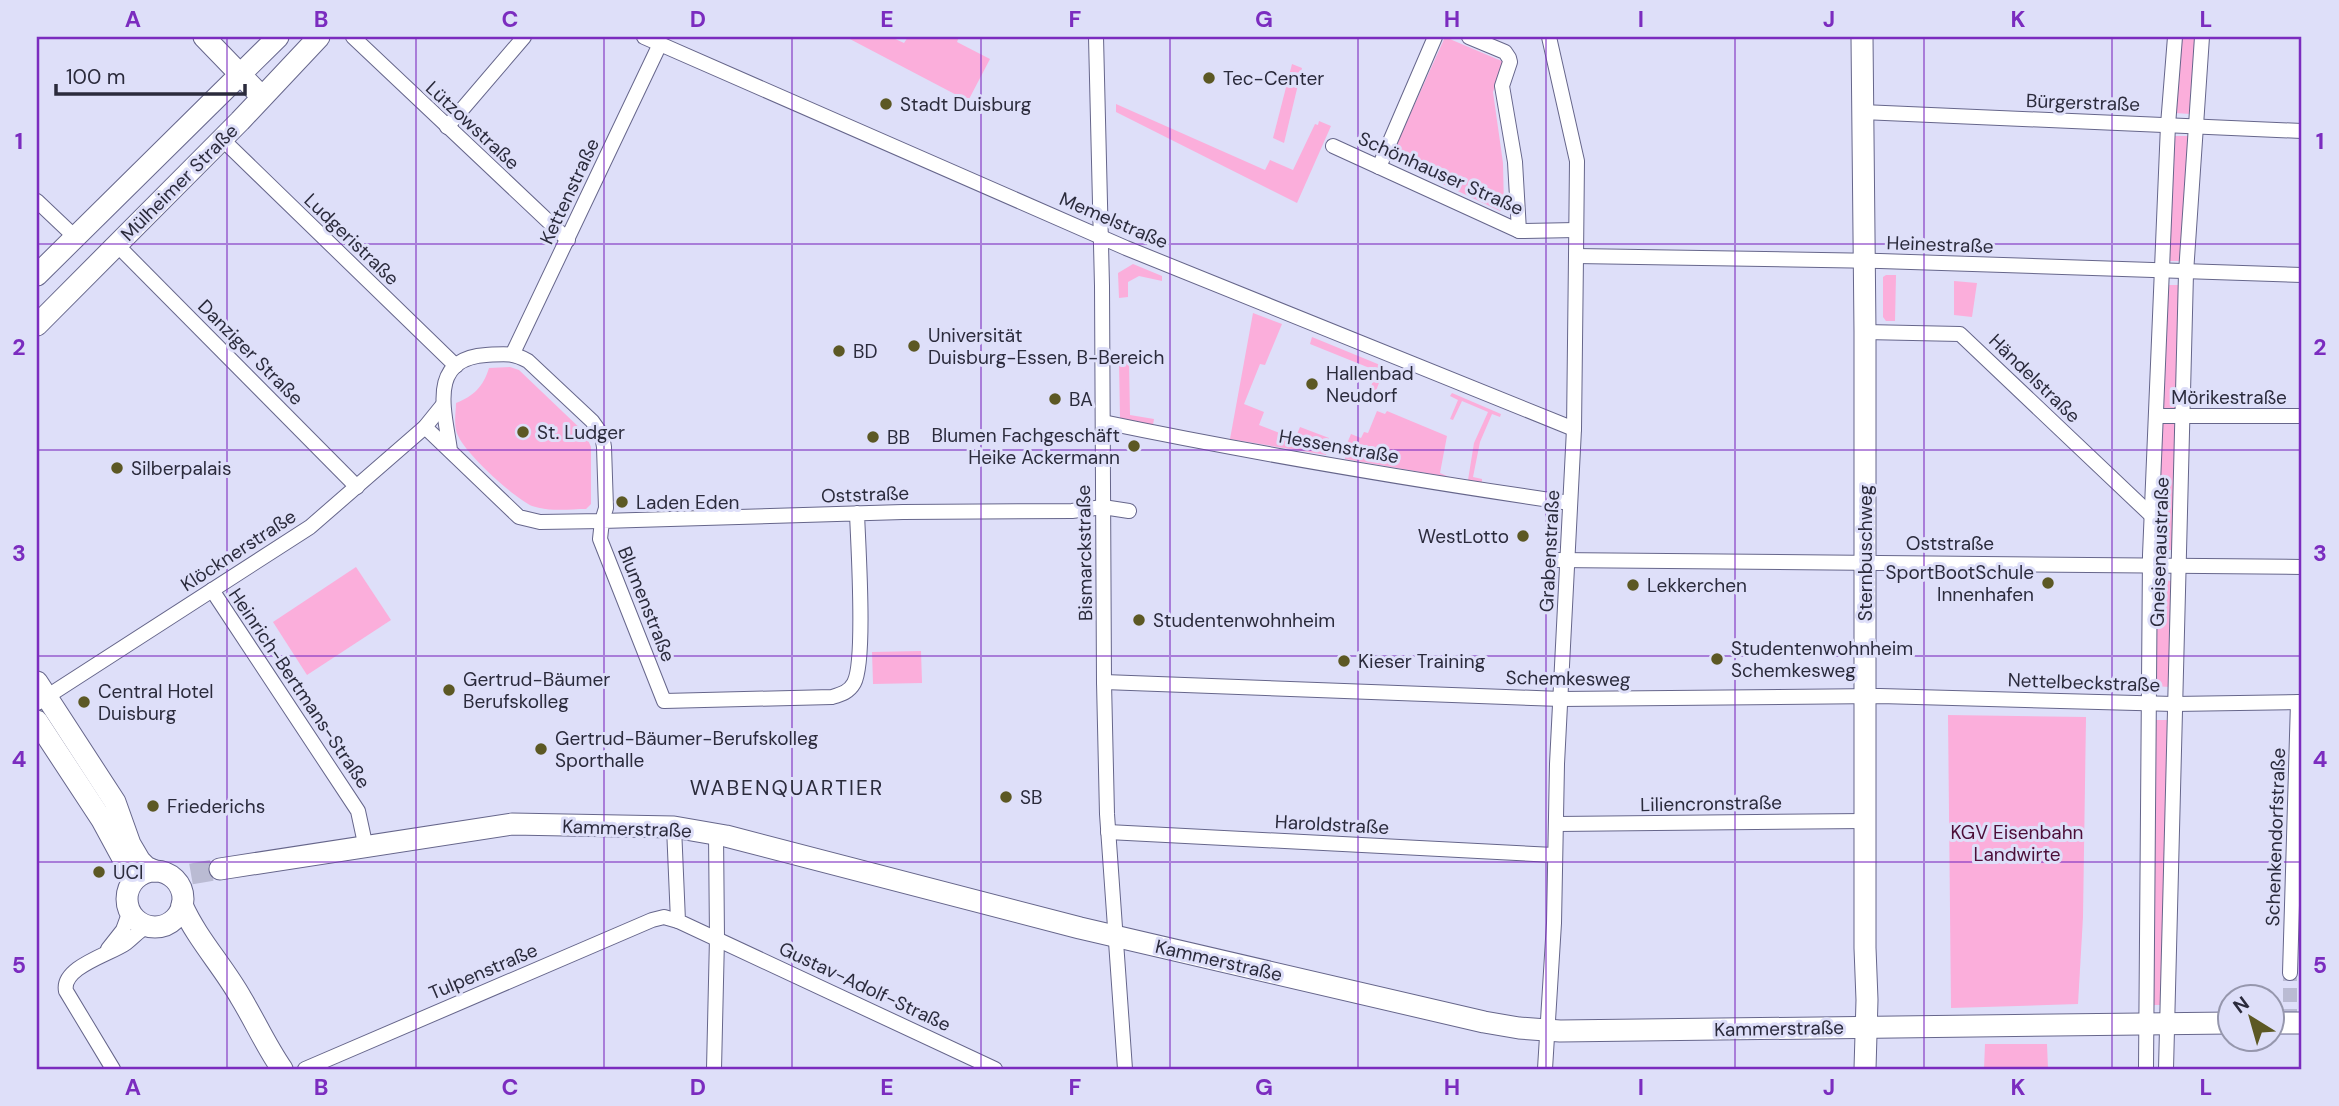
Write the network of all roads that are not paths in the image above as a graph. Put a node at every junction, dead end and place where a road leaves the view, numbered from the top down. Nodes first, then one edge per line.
1 (204, 37) edge
2 (278, 37) edge
3 (319, 37) edge
4 (353, 37) edge
5 (524, 37) edge
6 (644, 37) edge
7 (1096, 37) edge
8 (1435, 37) edge
9 (1469, 37) edge
10 (1549, 37) edge
11 (1862, 37) edge
12 (2175, 37) edge
13 (2202, 37) edge
14 (660, 44) junction
15 (239, 74) junction
16 (262, 97) junction
17 (1862, 112) junction
18 (2168, 125) junction
19 (2194, 126) junction
20 (447, 127) junction
21 (2302, 131) edge
22 (222, 139) junction
23 (1333, 146) dead end
24 (1379, 167) junction
25 (37, 201) edge
26 (103, 209) junction
27 (1576, 230) junction
28 (1519, 231) junction
29 (1100, 236) junction
30 (75, 237) junction
31 (568, 240) junction
32 (117, 245) junction
33 (1576, 256) junction
34 (1864, 261) junction
35 (2162, 271) junction
36 (2186, 273) junction
37 (37, 275) edge
38 (2302, 275) edge
39 (37, 325) edge
40 (1865, 332) junction
41 (513, 354) junction
42 (456, 366) junction
43 (442, 406) junction
44 (2156, 416) junction
45 (2183, 416) junction
46 (2302, 416) edge
47 (1103, 422) junction
48 (425, 427) junction
49 (1574, 429) junction
50 (450, 450) junction
51 (357, 487) junction
52 (1570, 503) junction
53 (1103, 508) junction
54 (1129, 511) dead end
55 (857, 513) junction
56 (2152, 516) junction
57 (602, 522) junction
58 (1561, 560) junction
59 (1866, 561) junction
60 (2150, 564) junction
61 (2178, 565) junction
62 (2302, 567) edge
63 (212, 590) junction
64 (1104, 682) junction
65 (40, 694) edge
66 (1865, 696) junction
67 (1560, 699) junction
68 (2147, 702) junction
69 (2300, 702) edge
70 (2174, 704) junction
71 (37, 721) edge
72 (1865, 821) junction
73 (1556, 824) junction
74 (674, 827) junction
75 (1108, 832) junction
76 (716, 834) junction
77 (366, 848) junction
78 (1554, 855) junction
79 (220, 869) tunnel mouth
80 (155, 871) junction
81 (134, 879) junction
82 (2298, 882) edge
83 (182, 905) junction
84 (130, 911) junction
85 (678, 921) junction
86 (158, 925) junction
87 (1115, 936) junction
88 (718, 938) junction
89 (106, 952) junction
90 (2290, 972) tunnel mouth
91 (2216, 1023) edge
92 (2156, 1024) junction
93 (1866, 1027) junction
94 (1546, 1029) junction
95 (266, 1046) junction
96 (113, 1069) edge
97 (282, 1069) edge
98 (305, 1069) edge
99 (714, 1069) edge
100 (995, 1069) edge
101 (1125, 1069) edge
102 (1545, 1069) edge
103 (1865, 1069) edge
104 (2146, 1069) edge
105 (2166, 1069) edge

1 - 15 street
2 - 15 street, Mülheimer Straße
3 - 16 street, Mülheimer Straße
4 - 20 street, Lützowstraße
5 - 20 street
6 - 14 street, Memelstraße
7 - 29 street, Bismarckstraße
8 - 24 street
9 - 28 street
10 - 27 street, Grabenstraße
11 - 17 street, Sternbuschweg
12 - 18 street, Gneisenaustraße
13 - 19 street, Gneisenaustraße
14 - 29 street, Memelstraße
14 - 31 street, Kettenstraße
15 - 16 street
15 - 26 street, Mülheimer Straße
16 - 22 street, Mülheimer Straße
17 - 18 street, Bürgerstraße
17 - 34 street, Sternbuschweg
18 - 19 street, Bürgerstraße
18 - 35 street, Gneisenaustraße
19 - 21 street, Bürgerstraße
19 - 36 street, Gneisenaustraße
20 - 31 street, Lützowstraße
22 - 32 street, Mülheimer Straße
22 - 42 street, Ludgeristraße
23 - 24 street, Schönhauser Straße
24 - 28 street, Schönhauser Straße
25 - 30 street
26 - 30 street, Mülheimer Straße
26 - 32 street
27 - 28 street, Schönhauser Straße
27 - 33 street, Grabenstraße
29 - 47 street, Bismarckstraße
29 - 49 street, Memelstraße
30 - 37 street, Mülheimer Straße
31 - 41 street, Kettenstraße
32 - 39 street, Mülheimer Straße
32 - 51 street, Danziger Straße
33 - 34 street, Heinestraße
33 - 49 street, Grabenstraße
34 - 35 street, Heinestraße
34 - 40 street, Sternbuschweg
35 - 36 street, Heinestraße
35 - 44 street, Gneisenaustraße
36 - 38 street, Heinestraße
36 - 45 street, Gneisenaustraße
40 - 56 street, Händelstraße
40 - 59 street, Sternbuschweg
41 - 42 street
41 - 57 street
42 - 43 street
43 - 48 street, Klöcknerstraße
43 - 50 street
44 - 45 street, Mörikestraße
44 - 56 street, Gneisenaustraße
45 - 46 street, Mörikestraße
45 - 61 street, Gneisenaustraße
47 - 52 street, Hessenstraße
47 - 53 street, Bismarckstraße
48 - 50 street
48 - 51 street, Klöcknerstraße
49 - 52 street, Grabenstraße
50 - 57 street
51 - 63 street, Klöcknerstraße
52 - 58 street, Grabenstraße
53 - 54 street, Oststraße
53 - 55 street, Oststraße
53 - 64 street, Bismarckstraße
55 - 57 street, Oststraße
55 - 57 street, Blumenstraße
56 - 60 street, Gneisenaustraße
58 - 59 street, Oststraße
58 - 67 street, Grabenstraße
59 - 60 street, Oststraße
59 - 66 street, Sternbuschweg
60 - 61 street, Oststraße
60 - 68 street, Gneisenaustraße
61 - 62 street, Oststraße
61 - 70 street, Gneisenaustraße
63 - 65 street, Klöcknerstraße
63 - 77 street, Heinrich-Bertmans-Straße
64 - 67 street, Schemkesweg
64 - 75 street, Bismarckstraße
65 - 80 street
66 - 67 street, Schemkesweg
66 - 68 street, Nettelbeckstraße
66 - 72 street, Sternbuschweg
67 - 73 street, Grabenstraße
68 - 70 street, Nettelbeckstraße
68 - 92 street, Gneisenaustraße
69 - 70 street, Nettelbeckstraße
69 - 82 street, Schenkendorfstraße
70 - 92 street, Gneisenaustraße
71 - 81 street
72 - 73 street, Liliencronstraße
72 - 93 street, Sternbuschweg
73 - 78 street, Grabenstraße
74 - 76 street, Kammerstraße
74 - 77 street, Kammerstraße
74 - 85 street
75 - 78 street, Haroldstraße
75 - 87 street, Bismarckstraße
76 - 87 street, Kammerstraße
76 - 88 street
77 - 79 street, Kammerstraße
78 - 94 street, Grabenstraße
80 - 81 street
80 - 83 street
81 - 84 street
82 - 90 street, Schenkendorfstraße
83 - 86 street
83 - 95 street
84 - 86 street
84 - 89 street
85 - 88 street
85 - 98 street, Tulpenstraße
86 - 89 street
86 - 95 street
87 - 94 street, Kammerstraße
87 - 101 street, Bismarckstraße
88 - 99 street
88 - 100 street, Gustav-Adolf-Straße
89 - 96 street
91 - 92 street, Kammerstraße
92 - 93 street, Kammerstraße
92 - 104 street, Gneisenaustraße
92 - 105 street, Gneisenaustraße
93 - 94 street, Kammerstraße
93 - 103 street, Sternbuschweg
94 - 102 street, Grabenstraße
95 - 97 street

